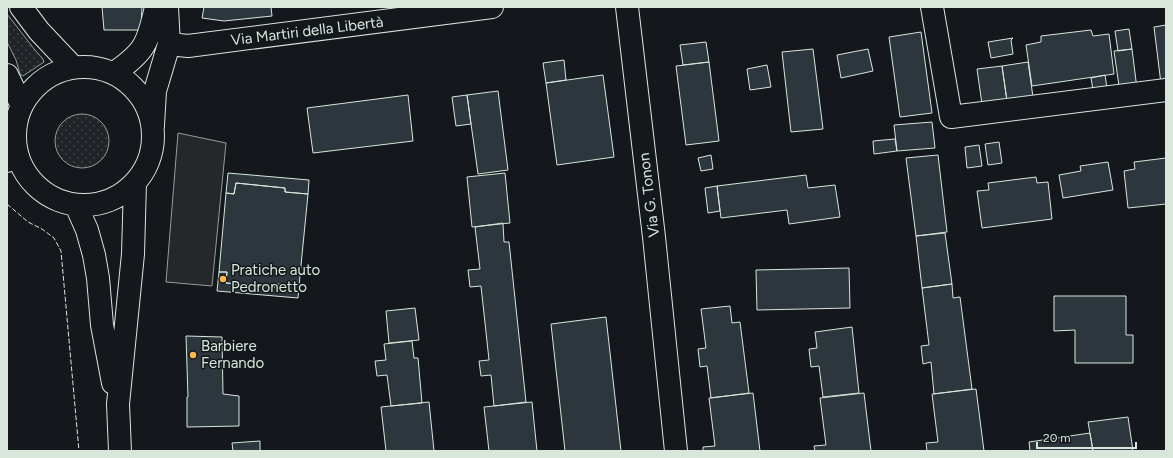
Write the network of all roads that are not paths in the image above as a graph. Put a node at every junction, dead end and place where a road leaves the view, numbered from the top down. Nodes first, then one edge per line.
1 (21, 7) edge
2 (156, 7) edge
3 (167, 7) edge
4 (492, 7) edge
5 (627, 7) edge
6 (932, 7) edge
7 (169, 44) junction
8 (73, 67) junction
9 (114, 73) junction
10 (7, 75) edge
11 (1166, 90) edge
12 (21, 104) junction
13 (153, 125) junction
14 (12, 159) edge
15 (135, 183) junction
16 (76, 205) junction
17 (98, 278) junction
18 (130, 288) junction
19 (118, 404) junction
20 (120, 451) edge
21 (676, 451) edge

1 - 8 street
2 - 9 street
3 - 7 street
4 - 7 street, Via Martiri della Libertà
5 - 21 street, Via G. Tonon
6 - 11 street
7 - 13 street
8 - 9 street
8 - 12 street
9 - 13 street
10 - 12 street
12 - 14 street
13 - 15 street
14 - 16 street
15 - 16 street
15 - 18 street
16 - 17 street
17 - 18 street
17 - 19 street
18 - 19 street
19 - 20 street

